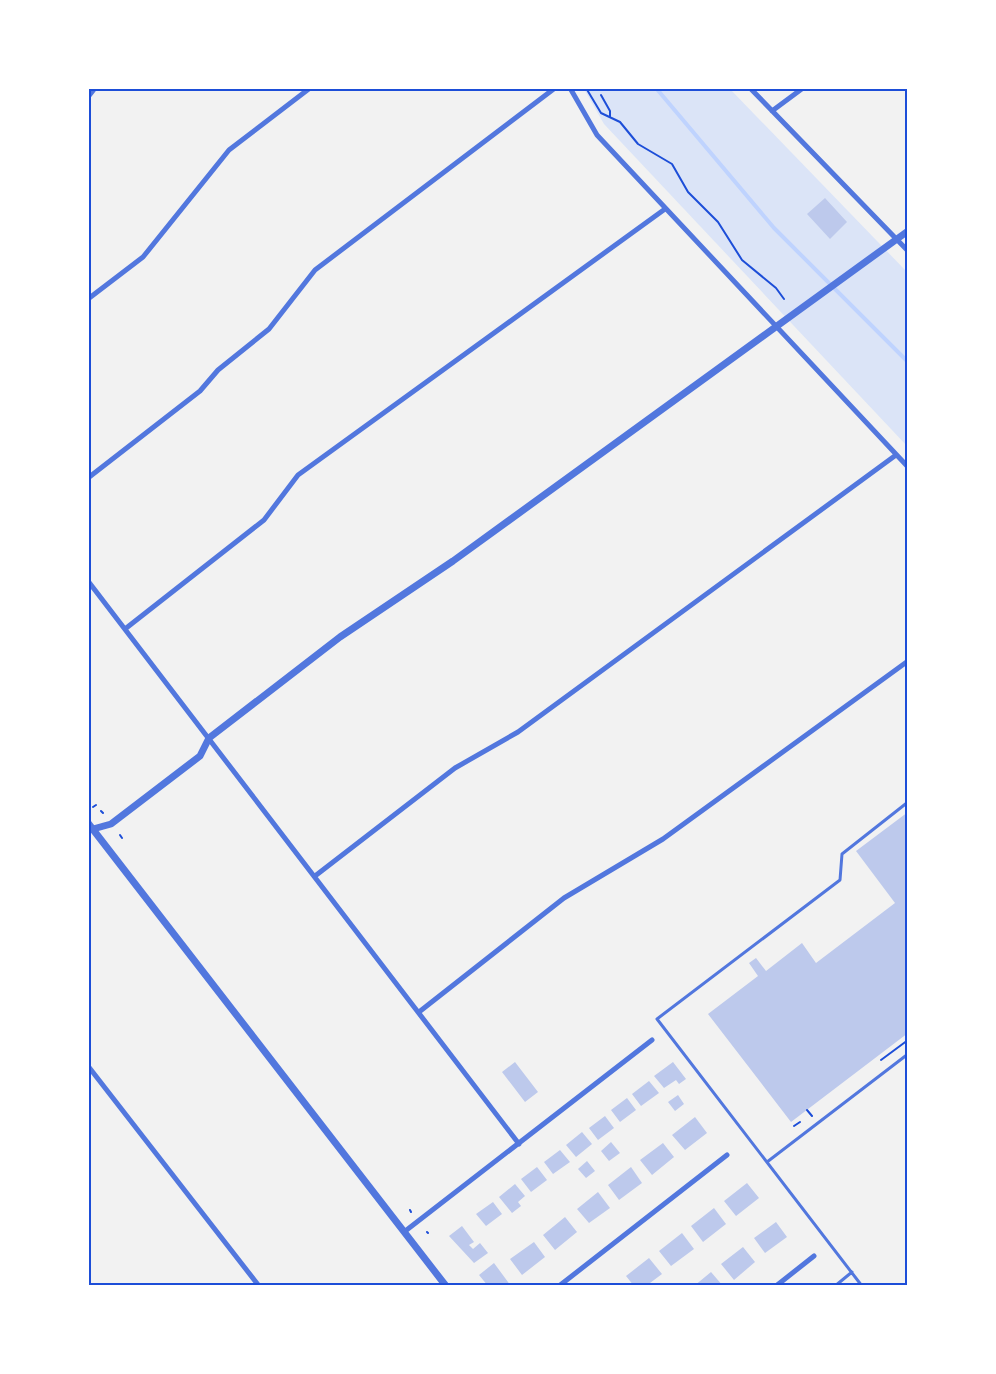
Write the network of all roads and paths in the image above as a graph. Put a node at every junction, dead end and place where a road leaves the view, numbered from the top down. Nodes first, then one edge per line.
1 (95, 88) edge
2 (310, 88) edge
3 (555, 88) edge
4 (570, 88) edge
5 (586, 88) edge
6 (750, 88) edge
7 (803, 88) edge
8 (601, 94) dead end
9 (88, 97) edge
10 (772, 111) junction
11 (610, 117) junction
12 (665, 209) junction
13 (908, 231) edge
14 (896, 239) junction
15 (908, 251) edge
16 (88, 299) edge
17 (784, 299) dead end
18 (774, 327) junction
19 (896, 455) junction
20 (908, 467) edge
21 (88, 478) edge
22 (88, 581) edge
23 (125, 628) junction
24 (908, 661) edge
25 (209, 738) junction
26 (908, 802) edge
27 (96, 805) dead end
28 (93, 807) dead end
29 (90, 828) edge
30 (315, 876) junction
31 (418, 1012) junction
32 (652, 1040) dead end
33 (908, 1040) edge
34 (908, 1054) edge
35 (881, 1060) dead end
36 (88, 1066) edge
37 (807, 1110) dead end
38 (812, 1116) dead end
39 (800, 1122) dead end
40 (794, 1126) dead end
41 (519, 1144) junction
42 (727, 1155) dead end
43 (767, 1162) junction
44 (404, 1232) junction
45 (814, 1256) dead end
46 (852, 1272) junction
47 (259, 1286) edge
48 (446, 1286) edge
49 (559, 1286) edge
50 (776, 1286) edge
51 (835, 1286) edge
52 (862, 1286) edge

1 - 9 street
2 - 16 street
3 - 21 street
4 - 12 street
5 - 11 path
6 - 10 street
7 - 10 street
8 - 11 path
10 - 14 street
11 - 17 path
12 - 18 street
12 - 23 street
13 - 14 street
14 - 15 street
14 - 18 street
18 - 19 street
18 - 25 street
19 - 20 street
19 - 30 street
22 - 23 street
23 - 25 street
24 - 31 street
25 - 29 street
25 - 30 street
26 - 43 lane
27 - 28 path
29 - 44 street
30 - 31 street
31 - 41 street
32 - 41 street
33 - 35 path
34 - 43 lane
36 - 47 street
37 - 38 path
39 - 40 path
41 - 44 street
42 - 49 street
43 - 46 lane
44 - 48 street
45 - 50 street
46 - 51 lane
46 - 52 lane

